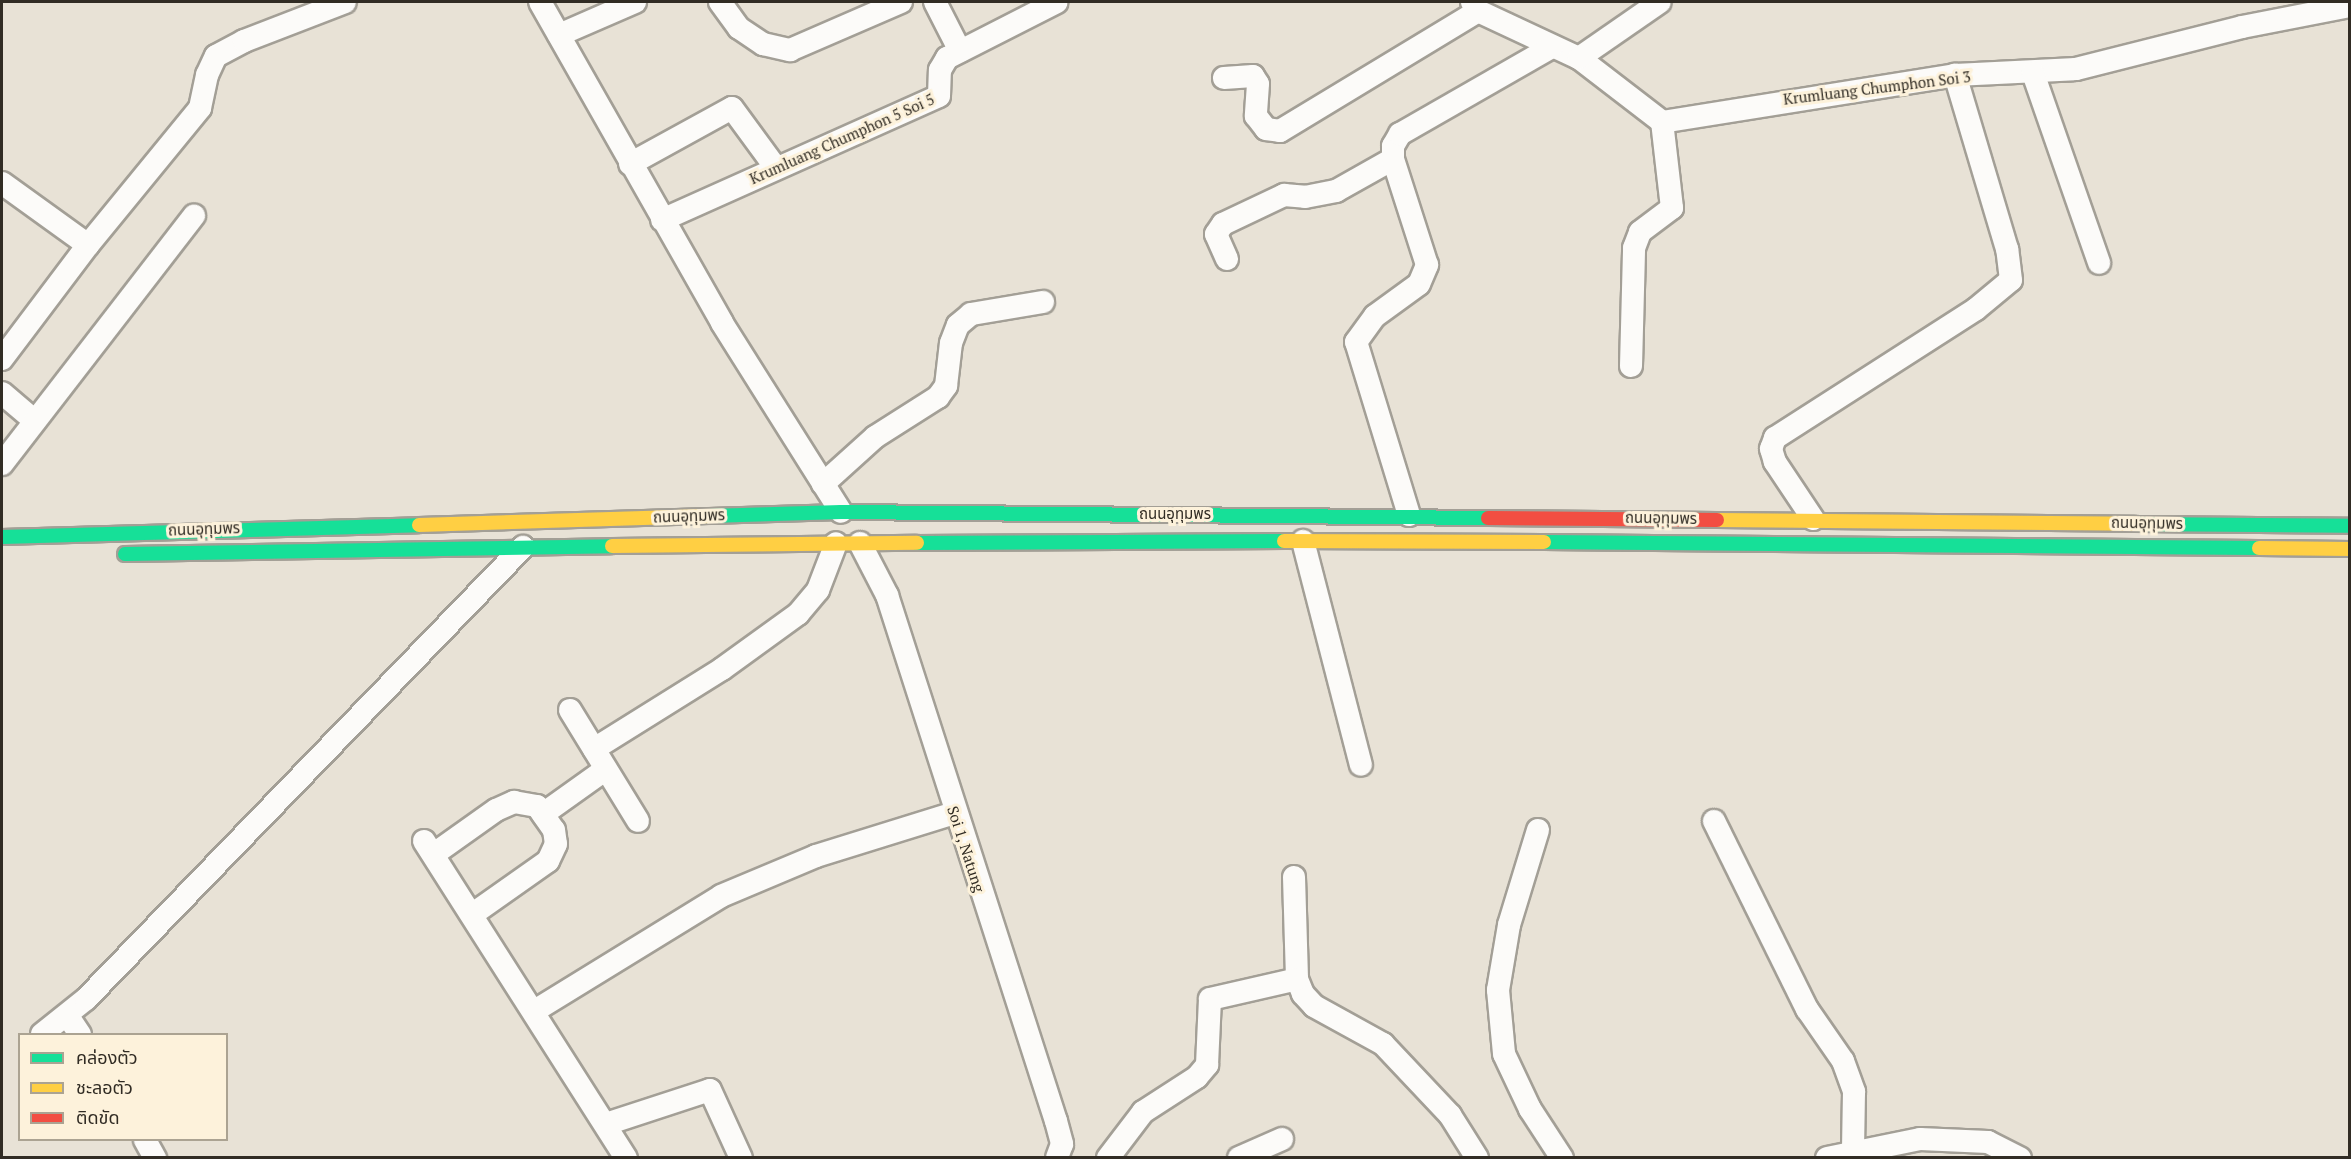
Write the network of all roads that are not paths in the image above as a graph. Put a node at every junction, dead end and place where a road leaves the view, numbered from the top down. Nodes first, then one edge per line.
1 (345, 2) edge
2 (540, 2) edge
3 (635, 2) edge
4 (720, 2) edge
5 (902, 2) edge
6 (934, 2) edge
7 (1056, 2) edge
8 (1660, 2) edge
9 (1475, 6) edge
10 (2349, 6) edge
11 (558, 35) junction
12 (1552, 47) junction
13 (960, 51) junction
14 (1579, 58) junction
15 (2033, 73) junction
16 (1955, 75) junction
17 (1224, 78) dead end
18 (1662, 122) junction
19 (1393, 159) junction
20 (630, 164) junction
21 (776, 168) junction
22 (2, 183) edge
23 (194, 216) dead end
24 (662, 220) junction
25 (88, 245) junction
26 (1227, 259) dead end
27 (2099, 263) dead end
28 (1043, 302) dead end
29 (2, 359) edge
30 (1631, 366) dead end
31 (2, 393) edge
32 (35, 422) junction
33 (2, 464) edge
34 (823, 484) junction
35 (841, 512) junction
36 (1409, 515) junction
37 (1814, 519) junction
38 (2349, 526) edge
39 (2, 537) edge
40 (1303, 541) junction
41 (836, 543) junction
42 (860, 543) junction
43 (523, 547) junction
44 (2349, 549) edge
45 (107, 555) dead end
46 (570, 710) dead end
47 (594, 749) junction
48 (1361, 765) dead end
49 (606, 769) junction
50 (954, 813) junction
51 (543, 814) junction
52 (638, 821) dead end
53 (1714, 821) dead end
54 (1538, 830) dead end
55 (1294, 877) dead end
56 (473, 914) junction
57 (1297, 979) junction
58 (536, 1010) junction
59 (67, 1015) junction
60 (44, 1033) edge
61 (79, 1033) edge
62 (606, 1124) junction
63 (1282, 1139) dead end
64 (146, 1141) edge
65 (1853, 1150) junction
66 (1066, 1153) edge
67 (155, 1158) edge
68 (626, 1158) edge
69 (741, 1158) edge
70 (1108, 1158) edge
71 (1239, 1158) edge
72 (1477, 1158) edge
73 (1563, 1158) edge
74 (1827, 1158) edge
75 (2019, 1158) edge

1 - 25 street
2 - 11 street
3 - 11 street
4 - 5 street
6 - 13 street
7 - 13 street, Krumluang Chumphon 5 Soi 5
8 - 14 street
9 - 12 street
9 - 17 street
10 - 15 street, Krumluang Chumphon Soi 3
11 - 20 street
12 - 14 street
12 - 19 street
13 - 21 street, Krumluang Chumphon 5 Soi 5
14 - 18 street
15 - 16 street, Krumluang Chumphon Soi 3
15 - 27 street
16 - 18 street, Krumluang Chumphon Soi 3
16 - 37 street
18 - 30 street
19 - 26 street
19 - 36 street
20 - 21 street
20 - 24 street
21 - 24 street, Krumluang Chumphon 5 Soi 5
22 - 25 street
23 - 32 street
24 - 34 street
25 - 29 street
28 - 34 street
31 - 32 street
32 - 33 street
34 - 35 street
35 - 36 street, ถนนอุทุมพร
35 - 39 street, ถนนอุทุมพร
35 - 42 street
36 - 37 street, ถนนอุทุมพร
37 - 38 street, ถนนอุทุมพร
40 - 42 street, ถนนอุทุมพร
40 - 44 street, ถนนอุทุมพร
40 - 48 street
41 - 42 street, ถนนอุทุมพร
41 - 43 street, ถนนอุทุมพร
41 - 47 street
42 - 50 street, Soi 1, Natung
43 - 45 street, ถนนอุทุมพร
43 - 59 street
46 - 47 street
47 - 49 street
49 - 51 street
49 - 52 street
50 - 58 street
50 - 66 street, Soi 1, Natung
51 - 56 street
51 - 56 street
53 - 65 street
54 - 73 street
55 - 57 street
56 - 58 street
57 - 70 street
57 - 72 street
58 - 62 street
59 - 60 street
59 - 61 street
62 - 68 street
62 - 69 street
63 - 71 street
64 - 67 street
65 - 74 street
65 - 75 street

